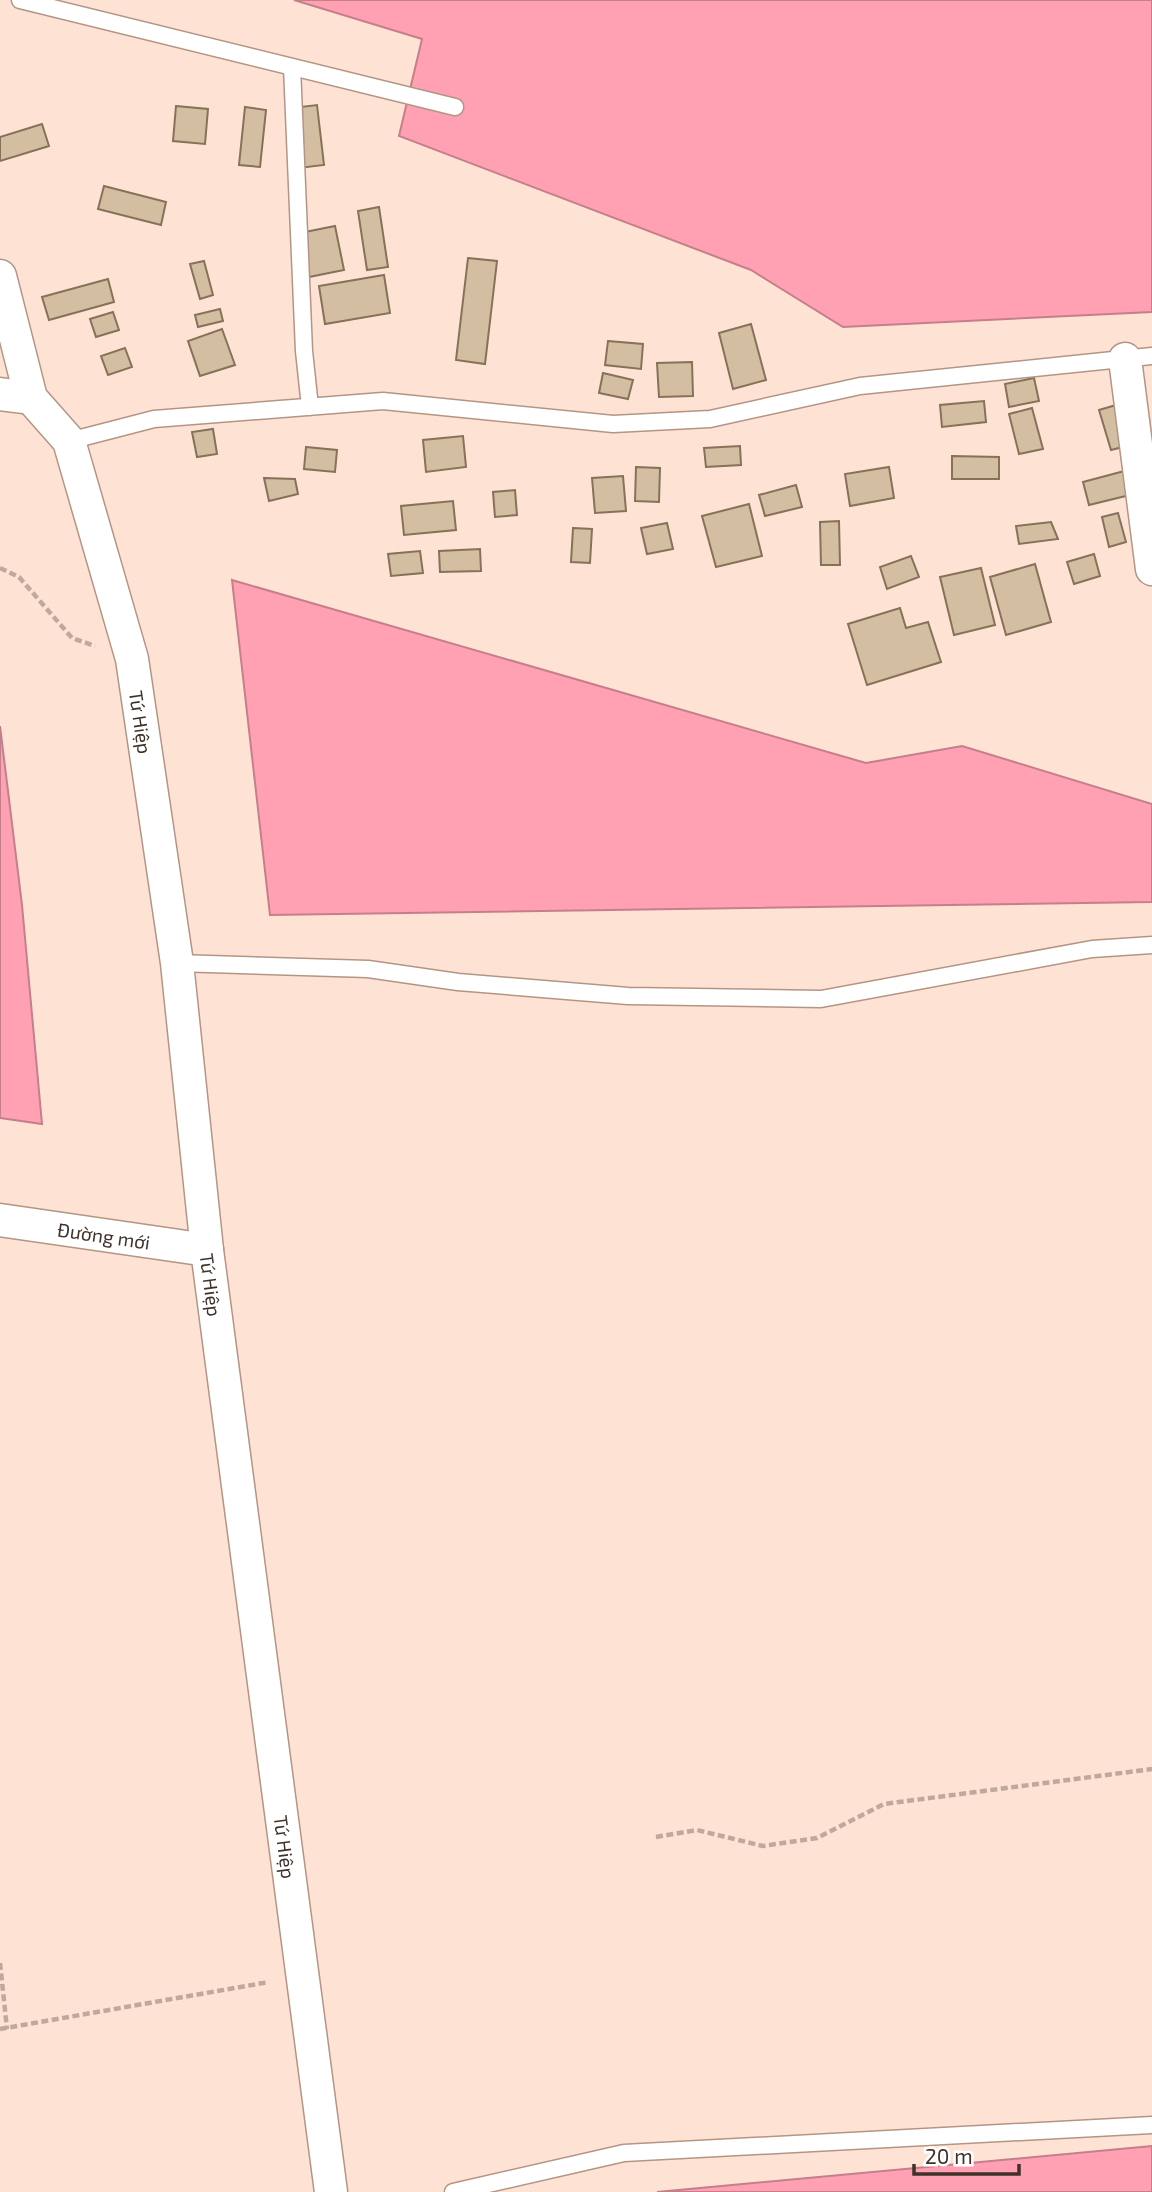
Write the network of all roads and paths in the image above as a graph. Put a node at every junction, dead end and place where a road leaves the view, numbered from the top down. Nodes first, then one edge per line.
1 (20, 0) edge
2 (292, 66) junction
3 (455, 107) dead end
4 (0, 276) edge
5 (1138, 358) edge
6 (0, 394) edge
7 (31, 398) junction
8 (310, 407) junction
9 (69, 441) junction
10 (0, 568) edge
11 (1152, 569) edge
12 (132, 659) junction
13 (1152, 945) edge
14 (177, 963) junction
15 (0, 1220) edge
16 (207, 1250) junction
17 (1152, 1769) edge
18 (656, 1837) dead end
19 (0, 1963) edge
20 (304, 1975) junction
21 (0, 2029) edge
22 (7, 2029) junction
23 (1152, 2125) edge
24 (331, 2192) edge
25 (453, 2192) edge

1 - 2 lane
2 - 3 lane
2 - 8 lane
4 - 7 street
5 - 8 lane
5 - 11 street
6 - 7 street
7 - 9 street, Tứ Hiệp
8 - 9 lane
9 - 12 street, Tứ Hiệp
10 - 12 path
12 - 14 street, Tứ Hiệp
13 - 14 lane
14 - 16 street, Tứ Hiệp
15 - 16 street, Đường mới
16 - 20 street, Tứ Hiệp
17 - 18 path
19 - 22 path
20 - 22 path
20 - 24 street, Tứ Hiệp
21 - 22 path
23 - 25 lane

